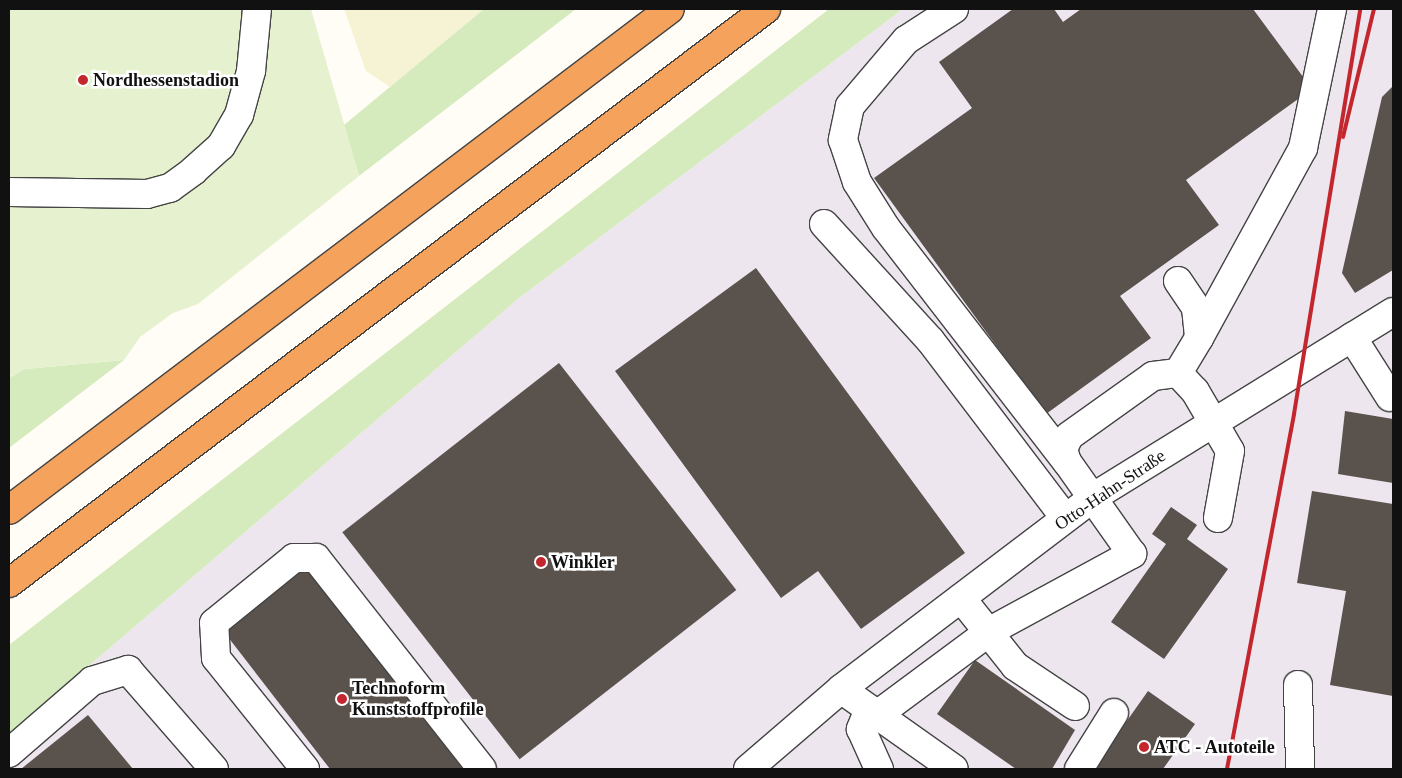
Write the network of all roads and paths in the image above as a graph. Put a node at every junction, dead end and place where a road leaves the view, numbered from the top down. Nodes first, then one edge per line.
1 (257, 9) edge
2 (670, 9) edge
3 (766, 9) edge
4 (954, 9) edge
5 (1332, 9) edge
6 (9, 192) edge
7 (824, 224) dead end
8 (1178, 281) dead end
9 (1393, 312) edge
10 (957, 317) junction
11 (1352, 337) junction
12 (1199, 338) junction
13 (930, 340) junction
14 (1178, 373) junction
15 (1390, 397) dead end
16 (1213, 422) junction
17 (1067, 462) junction
18 (1095, 496) junction
19 (9, 510) edge
20 (1065, 518) junction
21 (1218, 518) dead end
22 (9, 583) edge
23 (961, 598) junction
24 (990, 631) junction
25 (1298, 685) dead end
26 (841, 689) junction
27 (1074, 706) dead end
28 (873, 712) junction
29 (1114, 713) dead end
30 (9, 753) edge
31 (214, 769) edge
32 (305, 769) edge
33 (482, 769) edge
34 (748, 769) edge
35 (879, 769) edge
36 (954, 769) edge
37 (1079, 769) edge
38 (1300, 769) edge

1 - 6 street
2 - 19 highway
3 - 22 highway
4 - 10 street
5 - 12 street
7 - 13 street
8 - 12 street
9 - 11 street, Otto-Hahn-Straße
10 - 13 street
10 - 17 street
11 - 15 street
11 - 16 street, Otto-Hahn-Straße
12 - 14 street
13 - 20 street
14 - 16 street
14 - 17 street
16 - 18 street, Otto-Hahn-Straße
16 - 21 street
17 - 18 street
18 - 20 street, Otto-Hahn-Straße
18 - 24 street
20 - 23 street, Otto-Hahn-Straße
23 - 24 street
23 - 26 street, Otto-Hahn-Straße
24 - 27 street
24 - 28 street
25 - 38 street
26 - 28 street
26 - 34 street, Otto-Hahn-Straße
28 - 35 street
28 - 36 street
29 - 37 street
30 - 31 street
32 - 33 street

